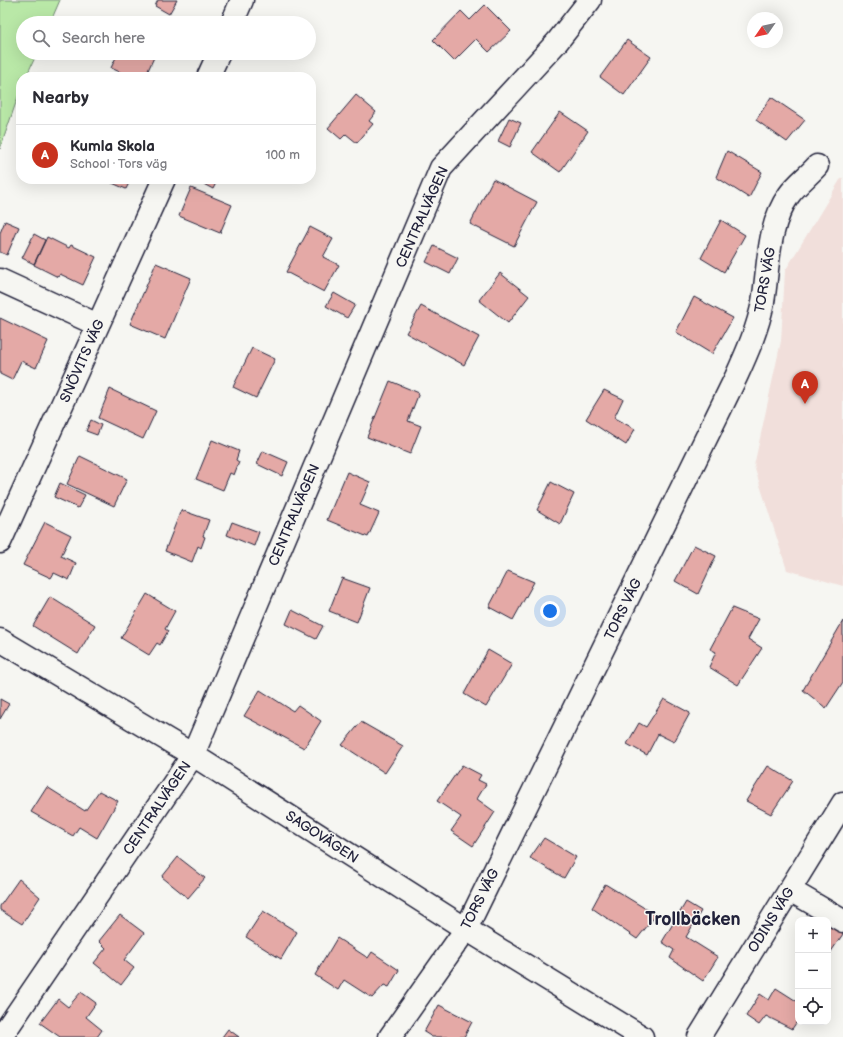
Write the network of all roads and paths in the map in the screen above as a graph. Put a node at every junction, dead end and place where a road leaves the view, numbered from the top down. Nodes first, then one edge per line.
1 (242, 0) edge
2 (590, 0) edge
3 (235, 16) edge
4 (216, 60) edge
5 (210, 72) edge
6 (817, 166) dead end
7 (162, 184) edge
8 (0, 280) edge
9 (98, 325) junction
10 (0, 542) edge
11 (0, 640) edge
12 (193, 755) junction
13 (843, 803) edge
14 (790, 890) junction
15 (843, 921) edge
16 (466, 929) junction
17 (1, 1037) edge
18 (390, 1037) edge
19 (642, 1037) edge
20 (699, 1037) edge

1 - 3 street
2 - 12 street, CENTRALVÄGEN
4 - 5 street
6 - 16 street, TORS VÄG
7 - 9 street, SNÖVITS VÄG
8 - 9 street
9 - 10 street, SNÖVITS VÄG
11 - 12 street, SAGOVÄGEN
12 - 16 street, SAGOVÄGEN
12 - 17 street, CENTRALVÄGEN
13 - 14 street, ODINS VÄG
14 - 15 street
14 - 20 street, ODINS VÄG
16 - 18 street, TORS VÄG
16 - 19 street, SAGOVÄGEN

